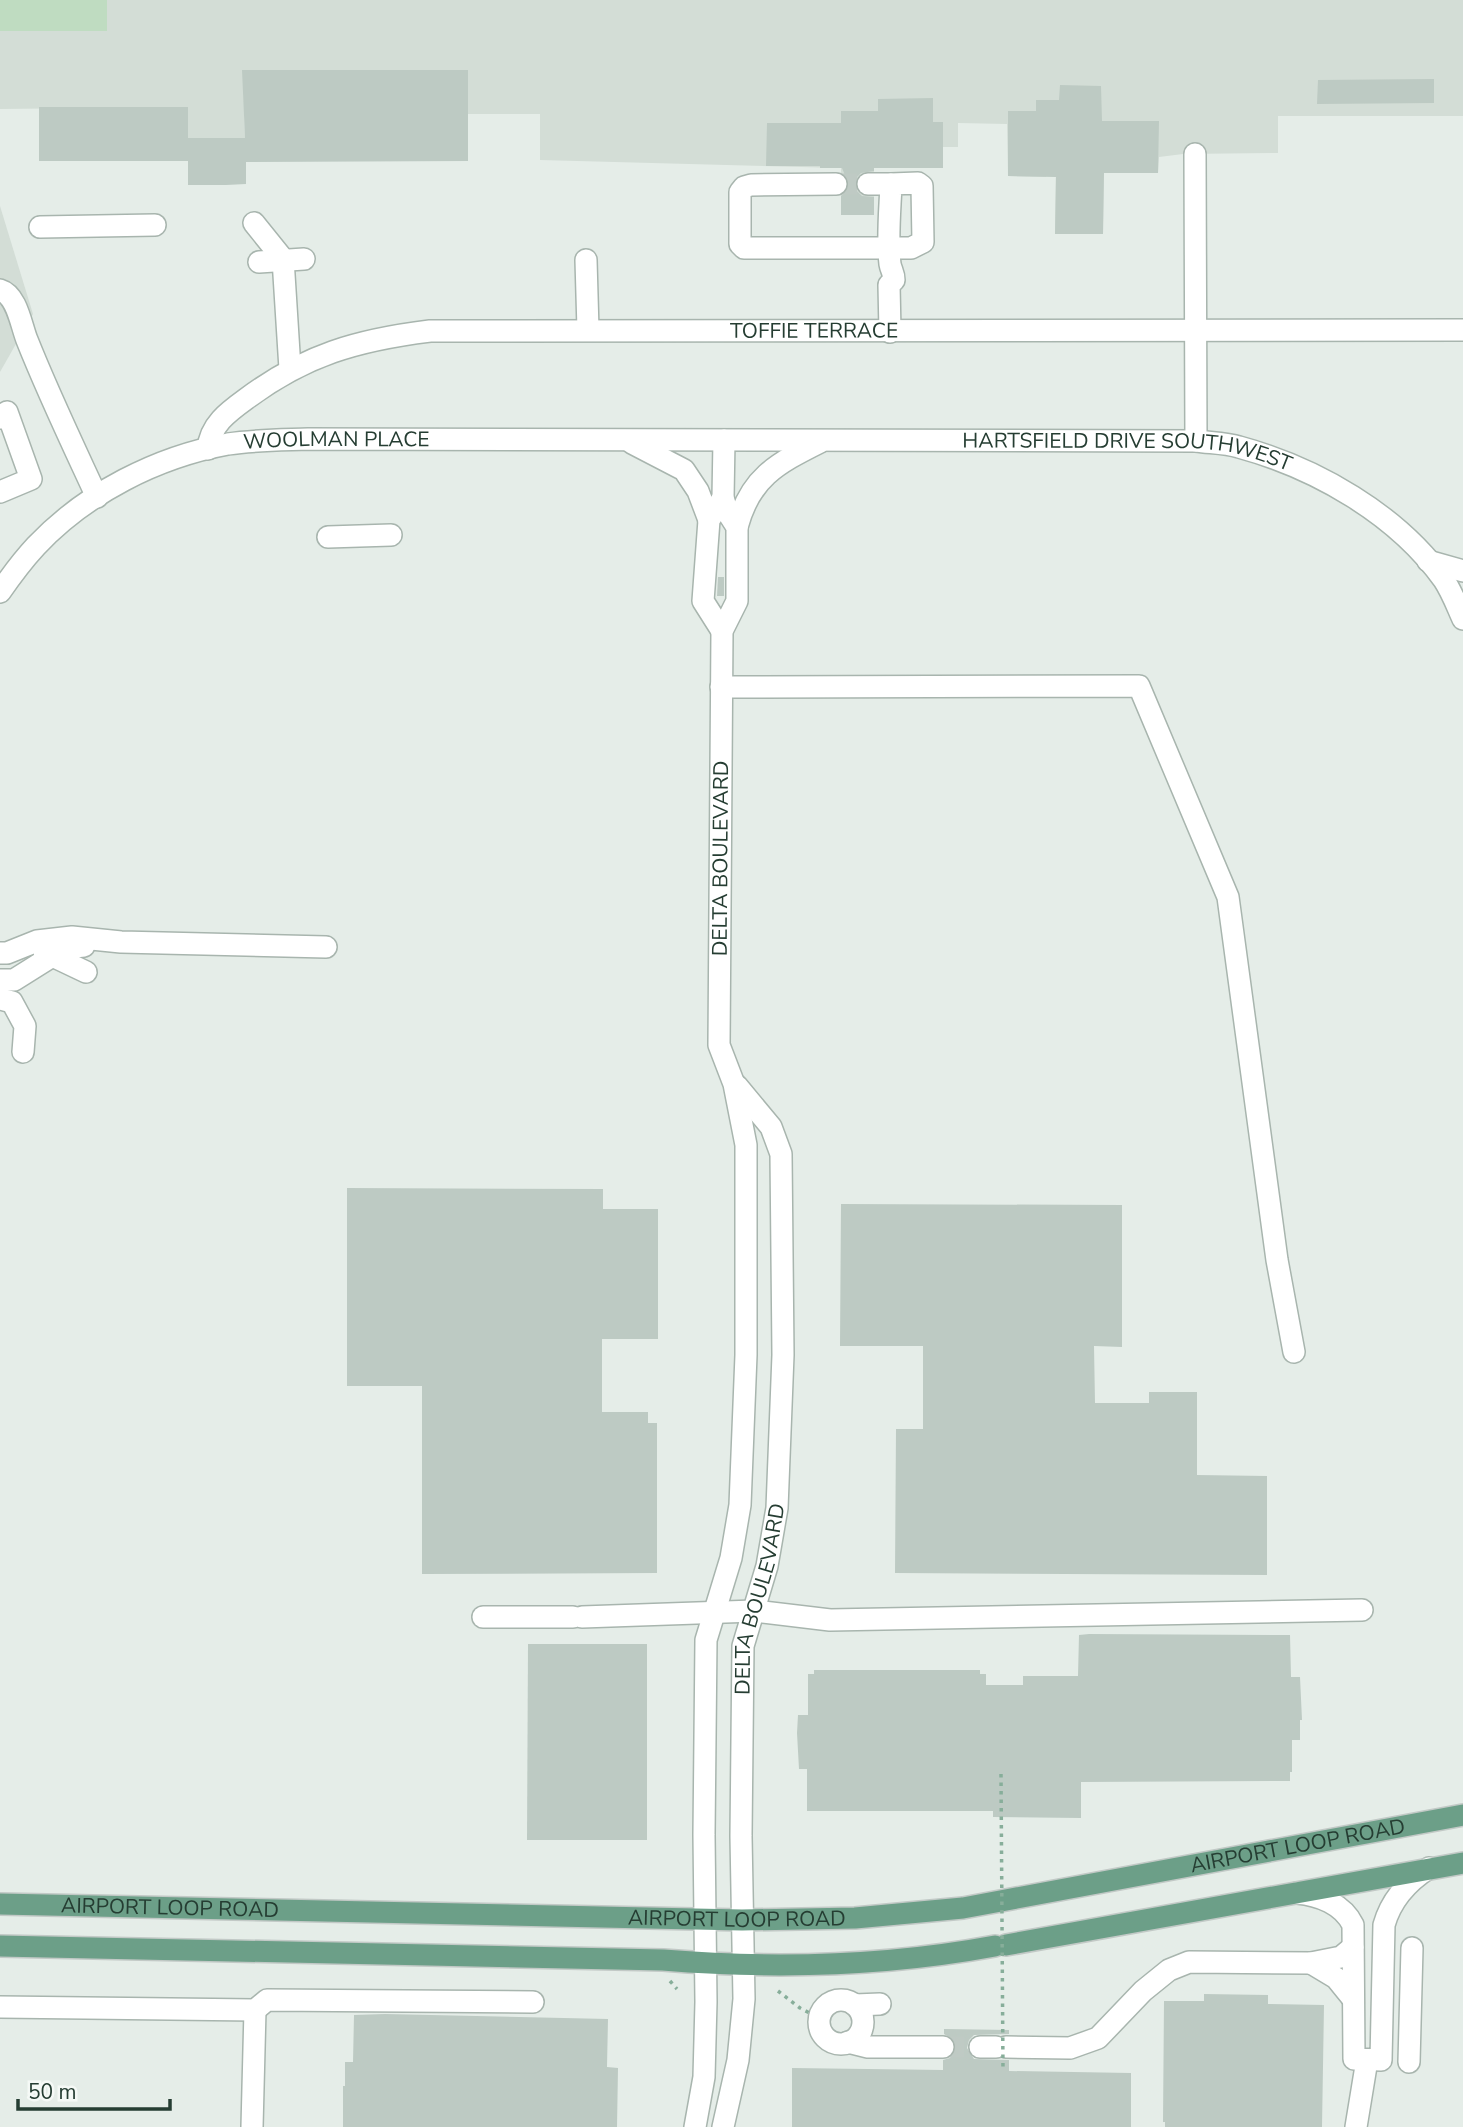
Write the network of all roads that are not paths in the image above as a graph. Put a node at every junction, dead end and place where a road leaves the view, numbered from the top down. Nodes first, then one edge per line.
1 (1195, 154) dead end
2 (836, 184) tunnel mouth
3 (869, 184) tunnel mouth
4 (891, 184) junction
5 (254, 223) dead end
6 (155, 225) dead end
7 (40, 227) dead end
8 (294, 259) junction
9 (586, 260) dead end
10 (259, 262) dead end
11 (890, 267) junction
12 (0, 290) edge
13 (588, 330) junction
14 (1197, 330) junction
15 (1463, 330) edge
16 (890, 332) junction
17 (290, 369) junction
18 (0, 418) edge
19 (627, 440) junction
20 (724, 440) junction
21 (823, 440) junction
22 (1196, 442) junction
23 (208, 449) junction
24 (0, 492) edge
25 (97, 497) junction
26 (723, 498) junction
27 (709, 520) junction
28 (737, 527) junction
29 (391, 535) dead end
30 (328, 537) dead end
31 (1427, 561) junction
32 (1463, 571) edge
33 (3, 580) edge
34 (1463, 619) edge
35 (722, 631) junction
36 (722, 687) junction
37 (121, 942) junction
38 (31, 944) junction
39 (326, 947) dead end
40 (0, 953) edge
41 (52, 957) junction
42 (86, 972) dead end
43 (0, 980) edge
44 (0, 999) edge
45 (23, 1052) dead end
46 (734, 1084) junction
47 (1294, 1352) dead end
48 (1362, 1610) dead end
49 (754, 1611) junction
50 (715, 1614) junction
51 (483, 1617) dead end
52 (1463, 1815) edge
53 (1463, 1863) edge
54 (1431, 1867) junction
55 (1293, 1892) junction
56 (0, 1904) edge
57 (705, 1920) junction
58 (742, 1920) junction
59 (0, 1946) edge
60 (1353, 1947) junction
61 (1412, 1948) dead end
62 (1311, 1963) junction
63 (706, 1964) junction
64 (743, 1965) junction
65 (1353, 1999) junction
66 (533, 2002) dead end
67 (880, 2004) dead end
68 (855, 2005) junction
69 (0, 2007) edge
70 (256, 2010) junction
71 (848, 2042) junction
72 (943, 2047) tunnel mouth
73 (994, 2047) tunnel mouth
74 (1367, 2060) junction
75 (1409, 2062) dead end
76 (252, 2127) edge
77 (695, 2127) edge
78 (723, 2127) edge
79 (1356, 2127) edge

1 - 14 street
2 - 11 street
3 - 4 street
4 - 11 street
4 - 11 street
5 - 8 street
6 - 7 street
8 - 10 street
8 - 17 street
9 - 13 street
11 - 16 street
12 - 25 street
13 - 16 street, TOFFIE TERRACE
13 - 17 street, TOFFIE TERRACE
14 - 15 street, TOFFIE TERRACE
14 - 16 street, TOFFIE TERRACE
14 - 22 street
17 - 23 street, TOFFIE TERRACE
18 - 24 street
19 - 20 street, WOOLMAN PLACE
19 - 23 street, WOOLMAN PLACE
19 - 27 street
20 - 21 street, HARTSFIELD DRIVE SOUTHWEST
20 - 26 street, DELTA BOULEVARD
21 - 22 street, HARTSFIELD DRIVE SOUTHWEST
21 - 28 street
22 - 31 street, HARTSFIELD DRIVE SOUTHWEST
23 - 25 street, WOOLMAN PLACE
25 - 33 street, WOOLMAN PLACE
26 - 27 street
26 - 28 street, DELTA BOULEVARD
27 - 35 street
28 - 35 street, DELTA BOULEVARD
29 - 30 street
31 - 32 street
31 - 34 street, HARTSFIELD DRIVE SOUTHWEST
35 - 36 street, DELTA BOULEVARD
36 - 46 street, DELTA BOULEVARD
36 - 47 street
37 - 38 street
37 - 39 street
37 - 41 street
38 - 40 street
38 - 41 street
41 - 42 street
41 - 43 street
44 - 45 street
46 - 49 street, DELTA BOULEVARD
46 - 50 street, DELTA BOULEVARD
48 - 49 street
49 - 50 street
49 - 58 street, DELTA BOULEVARD
50 - 51 street
50 - 57 street, DELTA BOULEVARD
52 - 58 main road, AIRPORT LOOP ROAD
53 - 54 main road, AIRPORT LOOP ROAD
54 - 55 main road, AIRPORT LOOP ROAD
54 - 74 street
55 - 60 street
55 - 64 main road, AIRPORT LOOP ROAD
56 - 57 main road, AIRPORT LOOP ROAD
57 - 58 main road, AIRPORT LOOP ROAD
57 - 63 street, DELTA BOULEVARD
58 - 64 street, DELTA BOULEVARD
59 - 63 main road, AIRPORT LOOP ROAD
60 - 62 street
60 - 65 street
61 - 75 street
62 - 65 street
62 - 73 street
63 - 64 main road, AIRPORT LOOP ROAD
63 - 77 street, DELTA BOULEVARD
64 - 78 street, DELTA BOULEVARD
65 - 74 street
66 - 70 street
67 - 68 street
68 - 71 street
68 - 71 street
69 - 70 street
70 - 76 street
71 - 72 street
74 - 79 street

